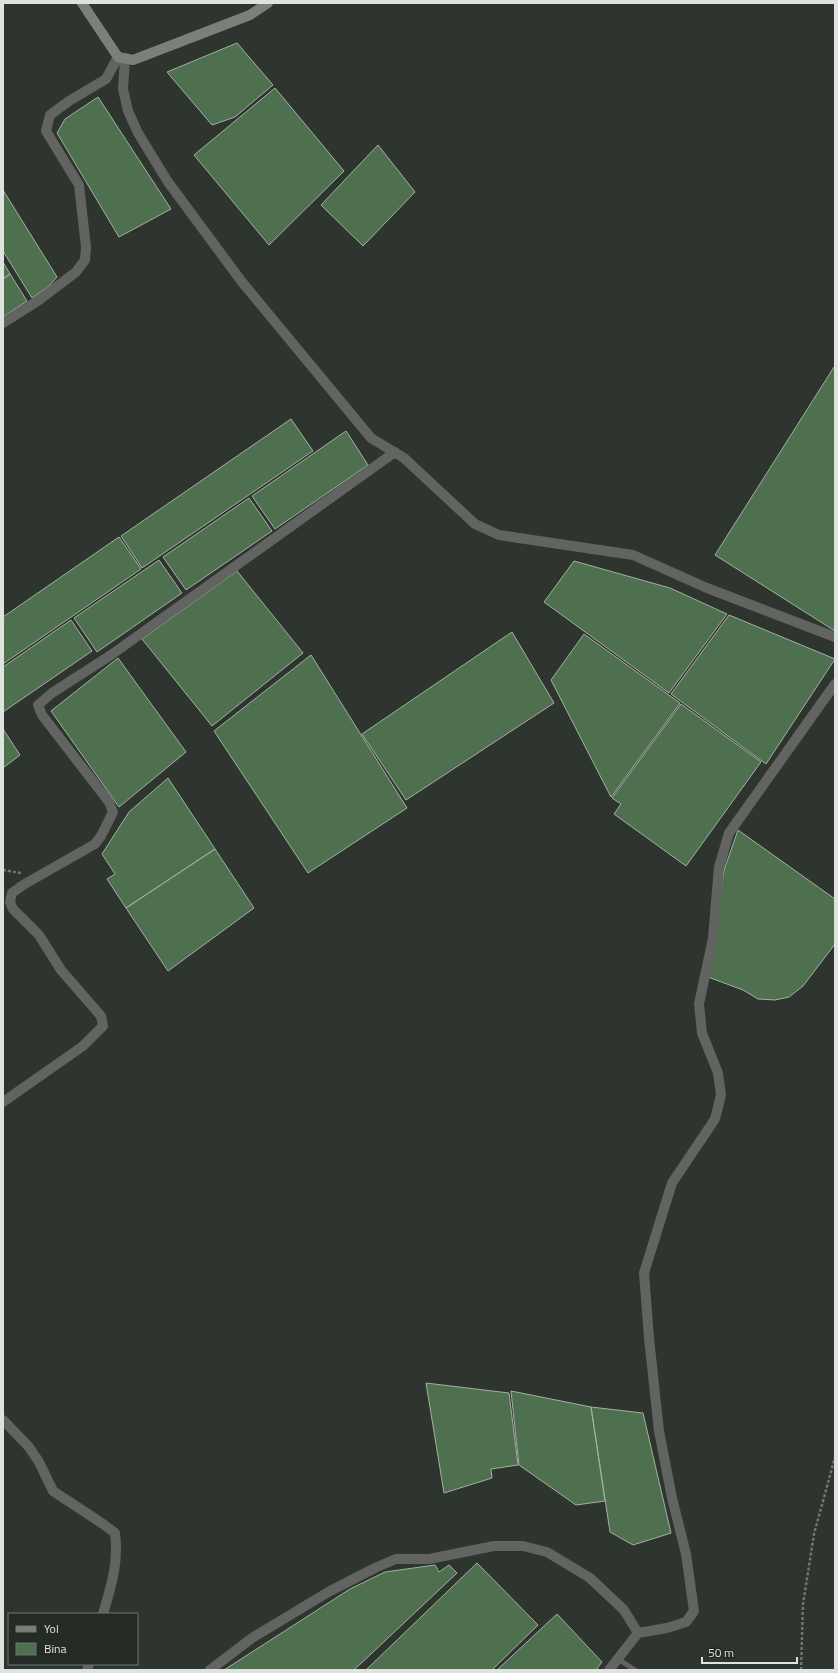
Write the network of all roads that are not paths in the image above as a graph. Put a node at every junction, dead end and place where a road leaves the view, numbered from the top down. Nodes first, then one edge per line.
1 (82, 3) edge
2 (268, 3) edge
3 (122, 58) junction
4 (3, 323) edge
5 (395, 452) junction
6 (835, 636) edge
7 (835, 684) edge
8 (3, 1102) edge
9 (3, 1420) edge
10 (103, 1613) edge
11 (638, 1633) junction
12 (618, 1659) junction
13 (210, 1670) edge
14 (609, 1670) edge
15 (635, 1670) edge

1 - 3 street
2 - 3 street
3 - 4 street
3 - 5 street
5 - 6 street
5 - 8 street
7 - 11 street
9 - 10 street
11 - 12 street
11 - 13 street
12 - 14 street
12 - 15 lane

